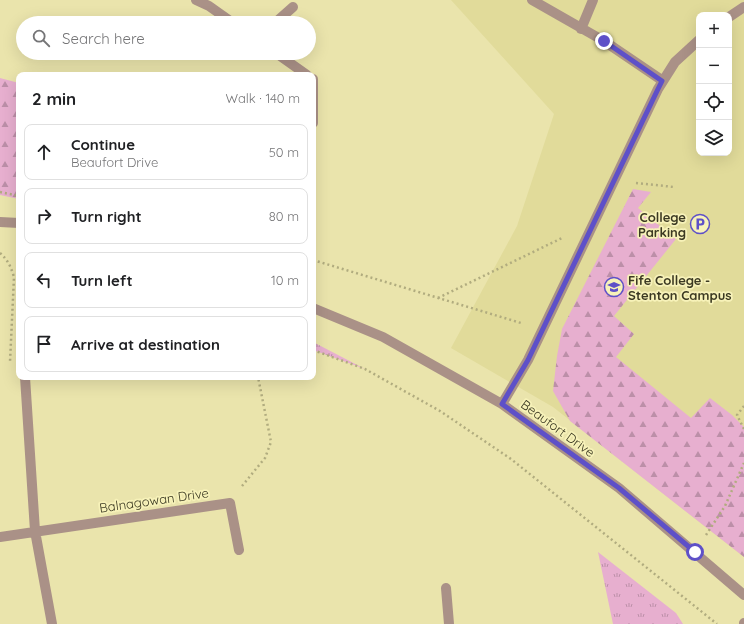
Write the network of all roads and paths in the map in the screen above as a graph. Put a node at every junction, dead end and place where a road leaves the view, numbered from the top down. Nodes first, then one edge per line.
1 (196, 0) edge
2 (532, 0) edge
3 (593, 0) edge
4 (293, 7) dead end
5 (744, 7) edge
6 (223, 16) edge
7 (283, 16) edge
8 (732, 16) edge
9 (581, 29) junction
10 (696, 43) edge
11 (286, 60) edge
12 (303, 72) edge
13 (662, 81) junction
14 (614, 181) junction
15 (674, 187) dead end
16 (0, 192) edge
17 (16, 195) edge
18 (0, 222) edge
19 (16, 223) edge
20 (593, 224) junction
21 (0, 253) edge
22 (316, 261) edge
23 (438, 298) junction
24 (316, 309) edge
25 (543, 329) junction
26 (316, 351) edge
27 (10, 365) dead end
28 (25, 380) edge
29 (259, 380) edge
30 (502, 404) junction
31 (744, 406) edge
32 (744, 429) edge
33 (744, 463) edge
34 (230, 503) junction
35 (35, 531) junction
36 (0, 537) edge
37 (239, 550) dead end
38 (695, 552) junction
39 (446, 588) dead end
40 (744, 595) edge
41 (52, 624) edge
42 (450, 624) edge
43 (717, 624) edge

1 - 6 street
2 - 9 street
3 - 9 street
4 - 7 street
5 - 8 street
9 - 13 street
10 - 13 street
11 - 12 street
13 - 14 street
14 - 15 path
14 - 20 street
16 - 17 path
18 - 19 street
20 - 23 path
20 - 25 street
21 - 27 path
22 - 23 path
23 - 25 path
24 - 30 street, Beaufort Drive
25 - 30 street
26 - 43 path
28 - 35 street
29 - 34 path
30 - 38 street, Beaufort Drive
31 - 32 path
33 - 38 path
34 - 35 street, Balnagowan Drive
34 - 37 street
35 - 36 street, Balnagowan Drive
35 - 41 street
38 - 40 street, Beaufort Drive
39 - 42 street

